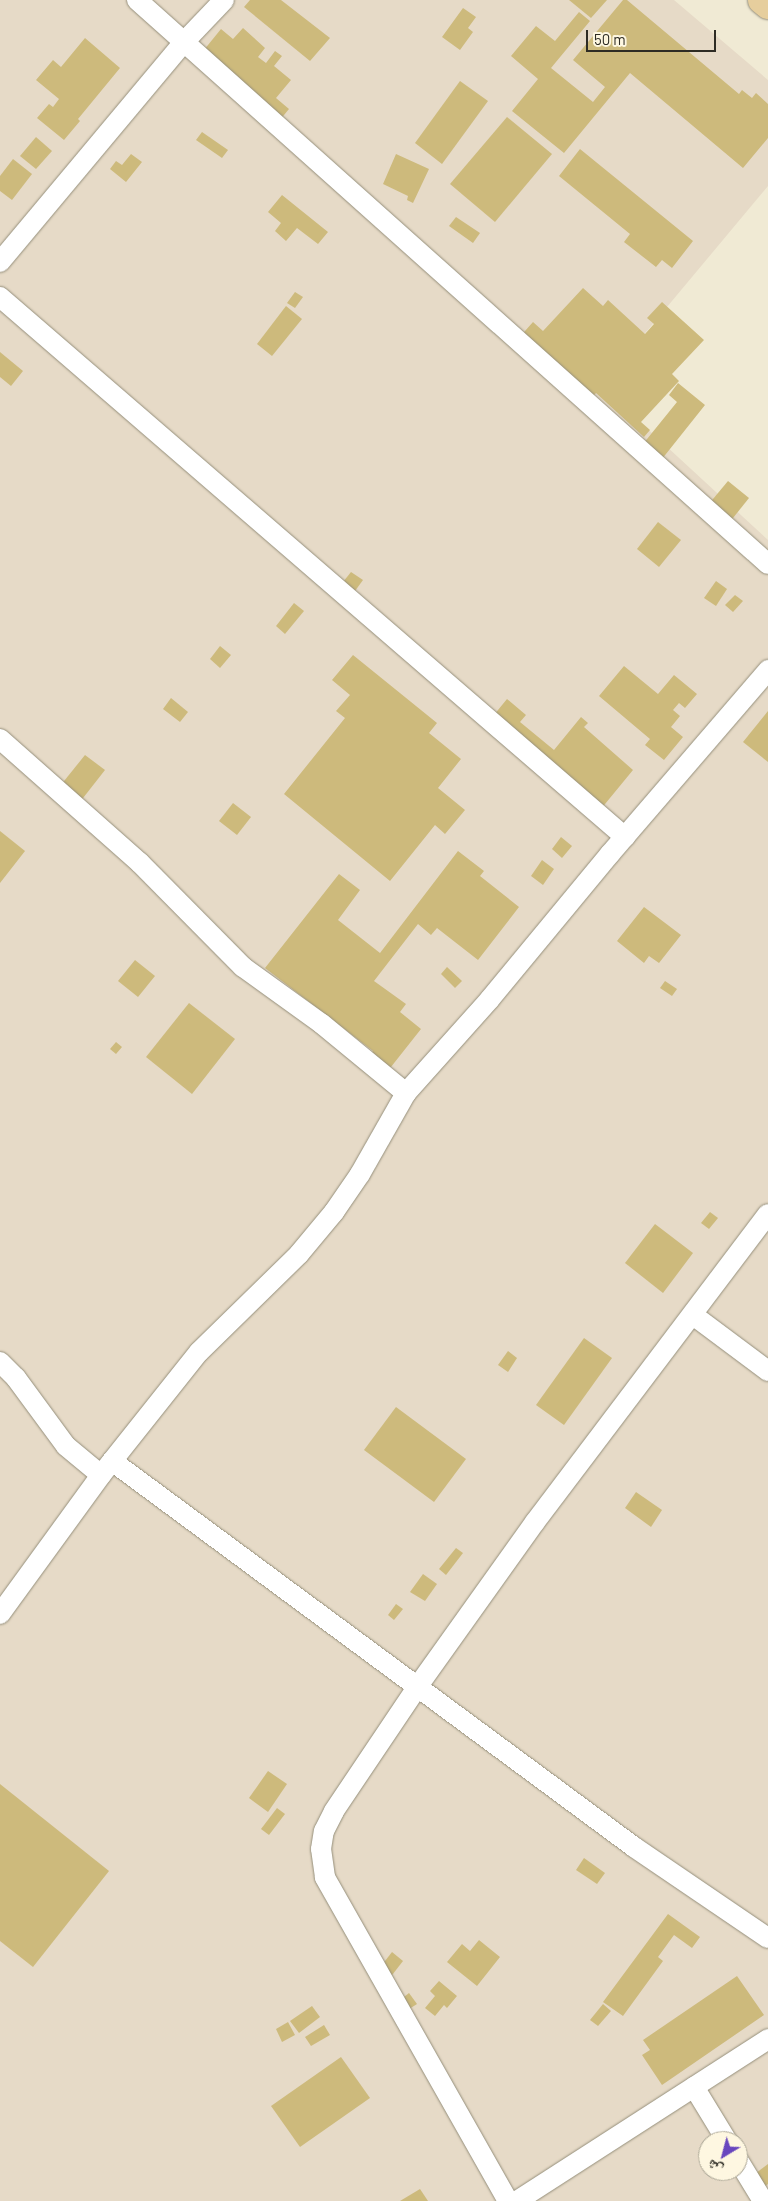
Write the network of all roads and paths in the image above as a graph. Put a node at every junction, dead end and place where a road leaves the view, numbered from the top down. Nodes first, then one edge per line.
1 (137, 0) edge
2 (224, 0) edge
3 (762, 0) edge
4 (768, 5) edge
5 (184, 42) junction
6 (0, 262) edge
7 (0, 296) edge
8 (768, 564) edge
9 (768, 670) edge
10 (0, 739) edge
11 (625, 837) junction
12 (406, 1093) junction
13 (768, 1214) edge
14 (693, 1315) junction
15 (0, 1362) edge
16 (768, 1371) edge
17 (106, 1468) junction
18 (0, 1614) edge
19 (418, 1686) junction
20 (768, 1938) edge
21 (768, 2040) edge
22 (694, 2087) junction
23 (720, 2131) edge
24 (748, 2176) edge
25 (508, 2201) edge
26 (517, 2201) edge
27 (763, 2201) edge

1 - 5 street
2 - 5 street
3 - 4 main road
5 - 6 street
5 - 8 street
7 - 11 street
9 - 11 street
10 - 12 street
11 - 12 street
12 - 17 street
13 - 14 street
14 - 16 street
14 - 19 street
15 - 17 street
17 - 18 street
17 - 19 street
19 - 20 street
19 - 25 street
21 - 22 street
22 - 23 street
22 - 26 street
24 - 27 street

